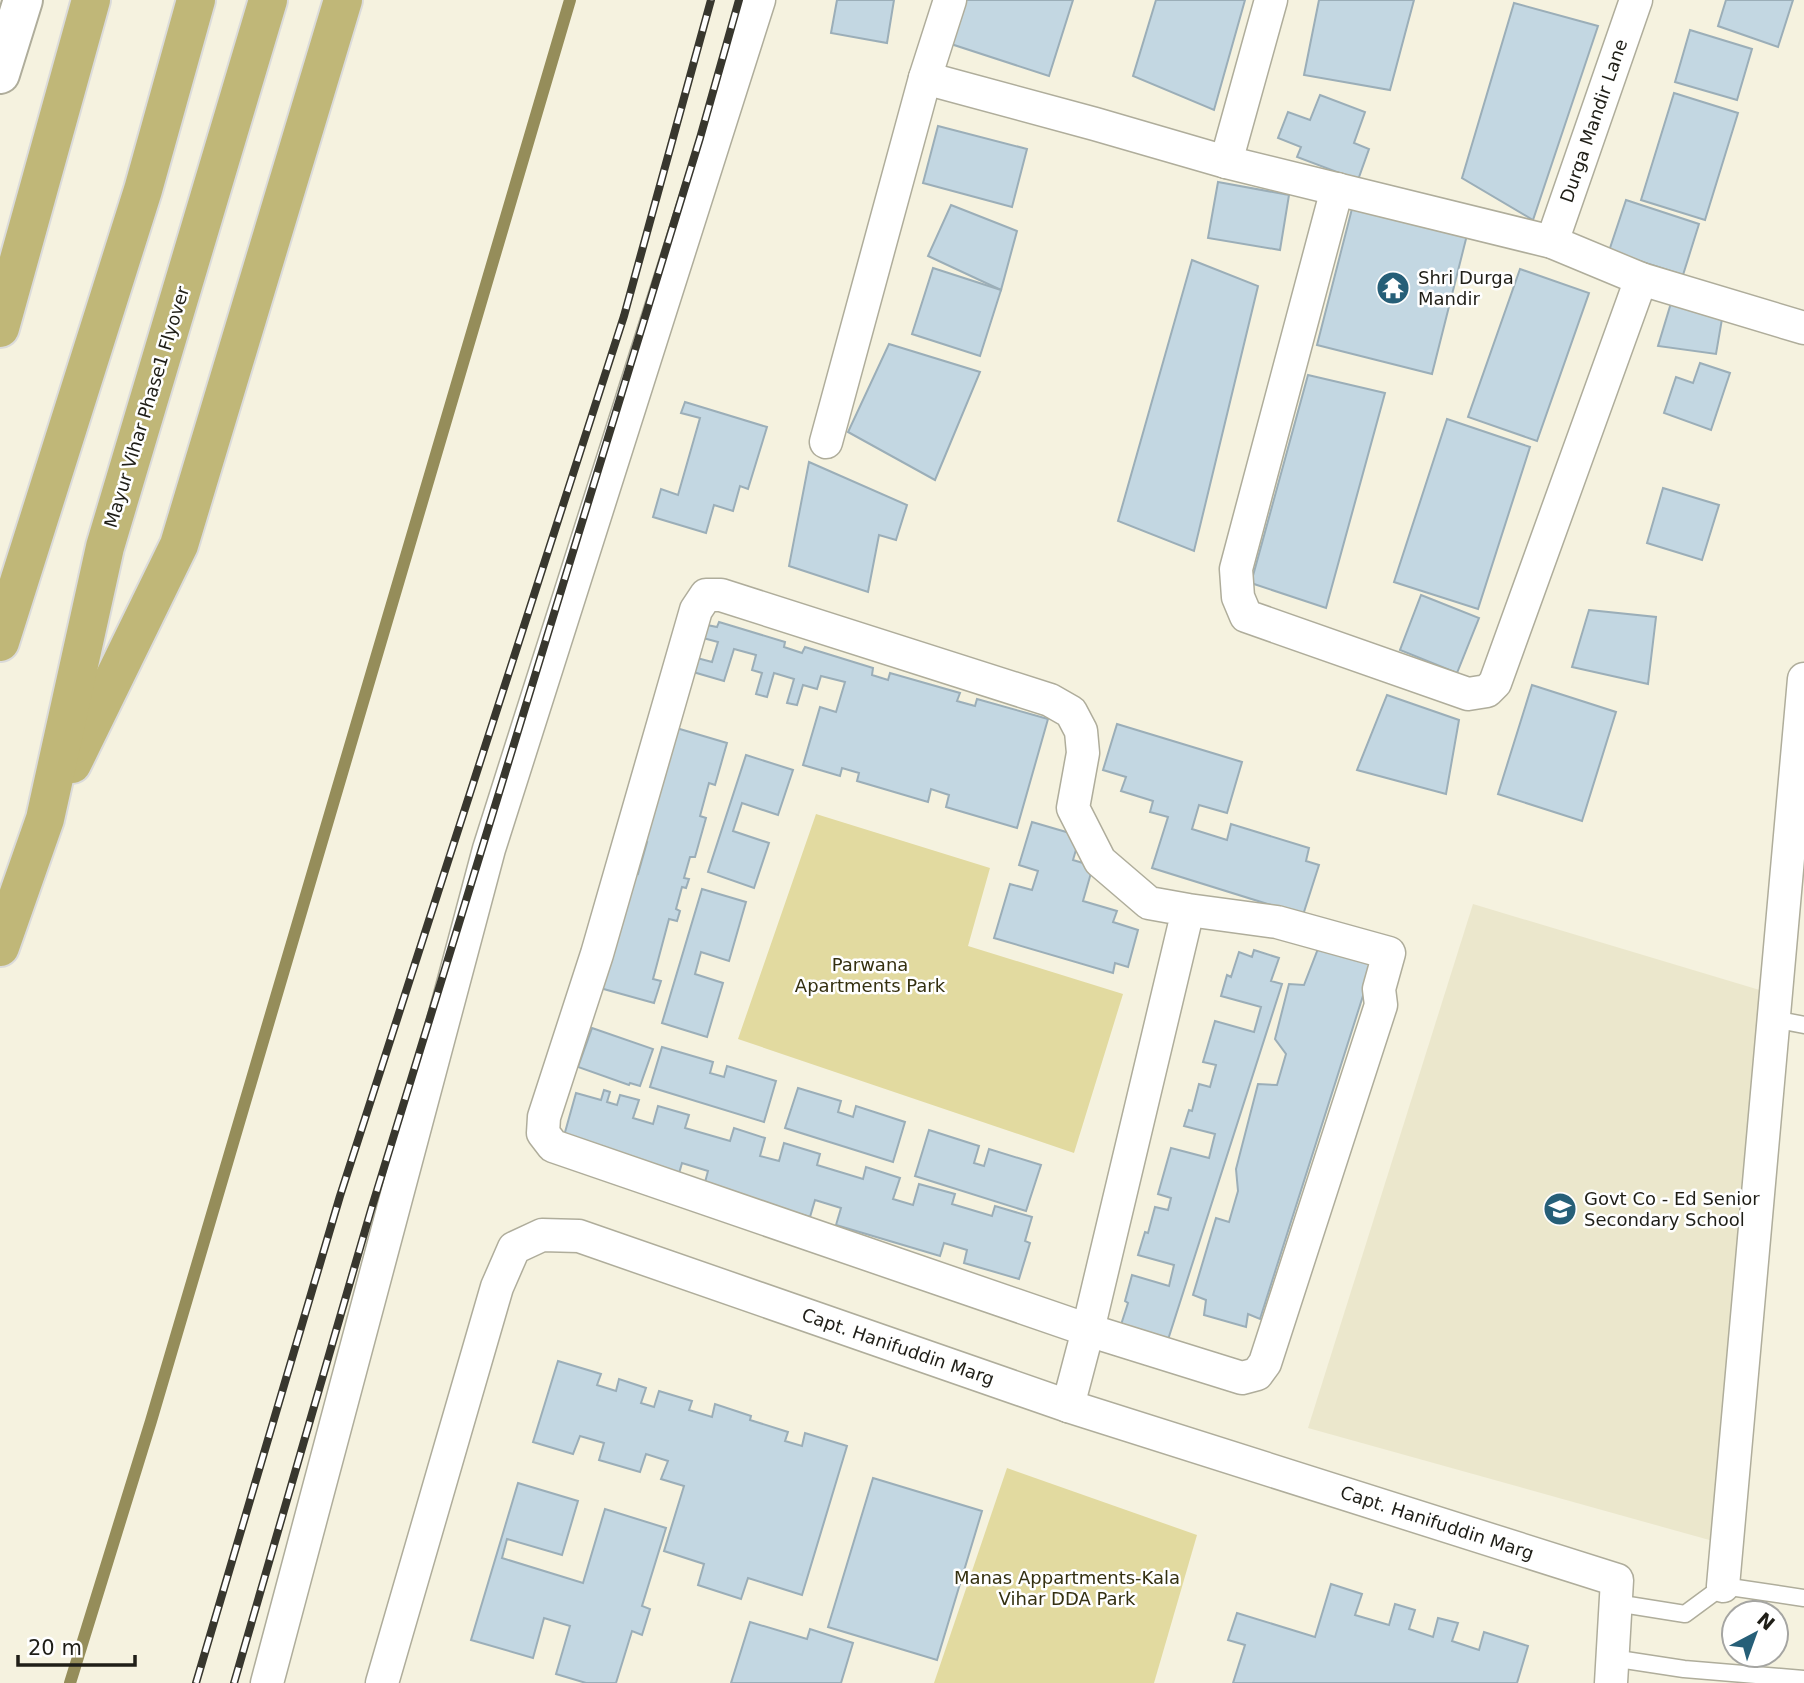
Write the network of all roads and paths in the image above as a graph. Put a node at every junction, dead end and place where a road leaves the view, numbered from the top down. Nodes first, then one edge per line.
1 (23, 0) edge
2 (91, 0) edge
3 (195, 0) edge
4 (268, 0) edge
5 (343, 0) edge
6 (759, 0) edge
7 (950, 0) edge
8 (1271, 0) edge
9 (1636, 0) edge
10 (0, 74) edge
11 (925, 78) junction
12 (1226, 162) junction
13 (1337, 189) junction
14 (1552, 242) junction
15 (1641, 279) junction
16 (0, 328) edge
17 (1804, 328) edge
18 (826, 442) dead end
19 (0, 642) edge
20 (1804, 679) edge
21 (44, 820) junction
22 (1188, 910) junction
23 (0, 947) edge
24 (1773, 1019) junction
25 (1804, 1025) edge
26 (1088, 1330) junction
27 (1068, 1406) junction
28 (1723, 1586) junction
29 (1804, 1598) edge
30 (1616, 1603) junction
31 (1611, 1670) edge
32 (1804, 1679) edge
33 (267, 1683) edge
34 (382, 1683) edge

1 - 10 street
2 - 16 highway
3 - 19 highway
4 - 21 highway, Mayur Vihar Phase1 Flyover
5 - 21 highway
6 - 33 street
7 - 11 street
8 - 12 street
9 - 14 street, Durga Mandir Lane
11 - 12 street
11 - 18 street
12 - 13 street
13 - 14 street
13 - 15 street
14 - 15 street
15 - 17 street
20 - 24 street
21 - 23 highway
22 - 26 street
22 - 26 street
22 - 26 street
24 - 25 lane
24 - 28 street
26 - 27 street
27 - 30 street, Capt. Hanifuddin Marg
27 - 34 street, Capt. Hanifuddin Marg
28 - 29 lane
28 - 30 lane
30 - 31 street, Capt. Hanifuddin Marg
31 - 32 lane

